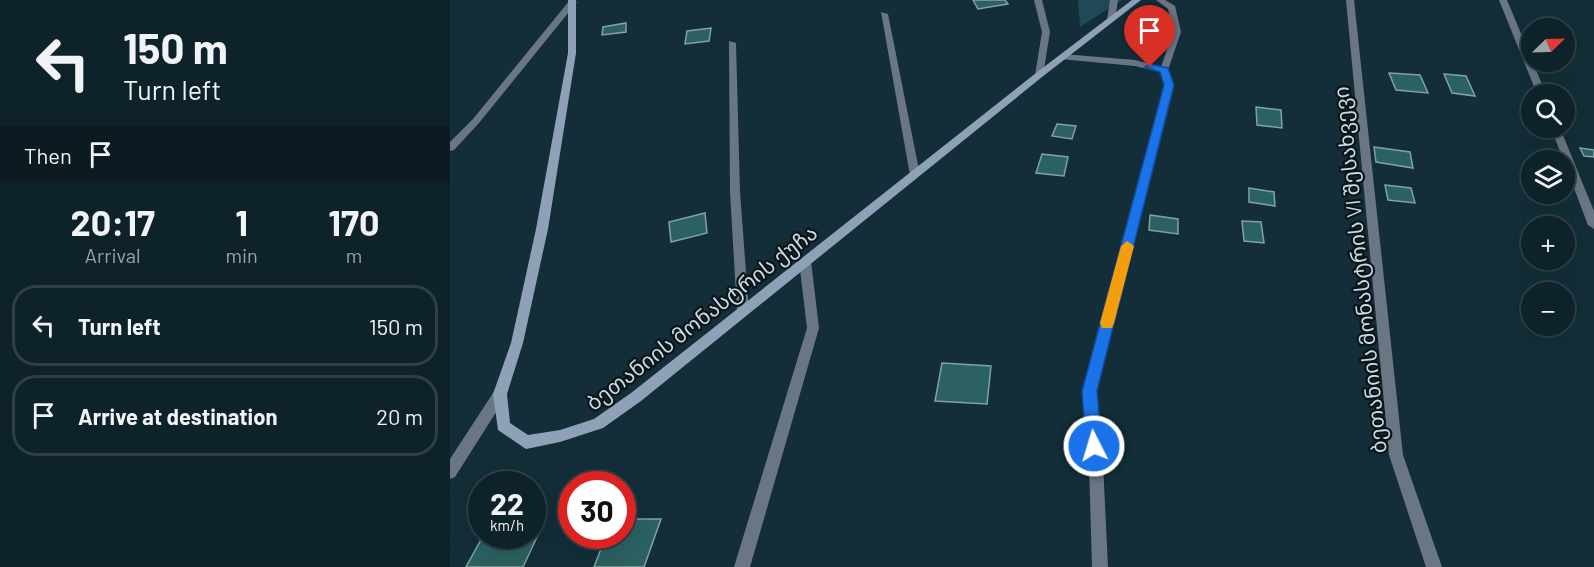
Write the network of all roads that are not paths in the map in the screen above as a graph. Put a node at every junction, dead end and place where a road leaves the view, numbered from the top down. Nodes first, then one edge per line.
1 (1038, 0) edge
2 (1114, 0) edge
3 (1137, 0) edge
4 (1160, 0) edge
5 (1350, 0) edge
6 (1503, 0) edge
7 (573, 1) edge
8 (884, 14) dead end
9 (1111, 20) junction
10 (732, 44) dead end
11 (1063, 57) junction
12 (1164, 70) junction
13 (1039, 75) junction
14 (1538, 84) edge
15 (1559, 138) edge
16 (450, 148) edge
17 (915, 176) junction
18 (1594, 225) edge
19 (805, 261) junction
20 (742, 312) junction
21 (500, 394) junction
22 (450, 472) edge
23 (742, 567) edge
24 (1100, 567) edge
25 (1434, 567) edge

1 - 13 street
2 - 9 street
3 - 9 street, ბეთანიის მონასტრის ქუჩა
4 - 12 street
5 - 25 street, ბეთანიის მონასტრის VI შესახვევი
6 - 14 street
7 - 16 street
7 - 21 street, ბეთანიის მონასტრის ქუჩა
8 - 17 street
9 - 11 street, ბეთანიის მონასტრის ქუჩა
10 - 20 street
11 - 12 street
11 - 13 street, ბეთანიის მონასტრის ქუჩა
12 - 24 street
13 - 17 street, ბეთანიის მონასტრის ქუჩა
15 - 18 street
17 - 19 street, ბეთანიის მონასტრის ქუჩა
19 - 20 street, ბეთანიის მონასტრის ქუჩა
19 - 23 street
20 - 21 street, ბეთანიის მონასტრის ქუჩა
21 - 22 street

